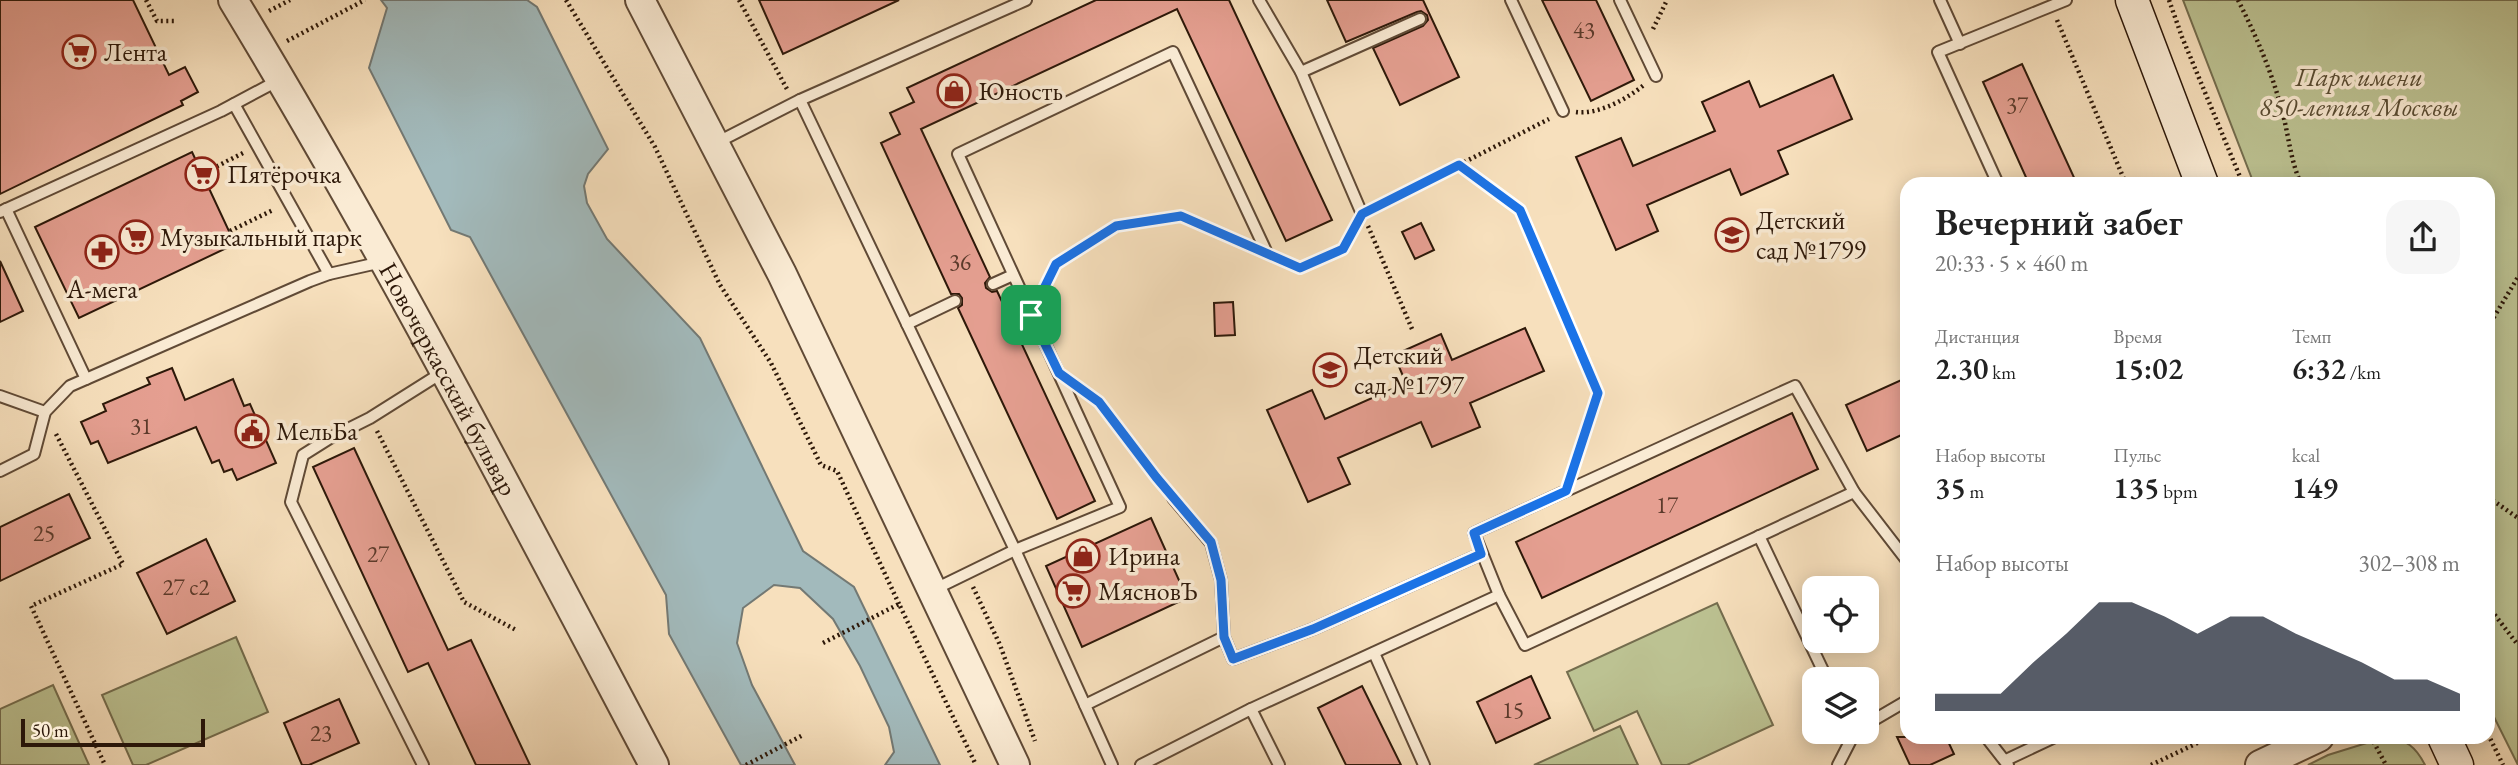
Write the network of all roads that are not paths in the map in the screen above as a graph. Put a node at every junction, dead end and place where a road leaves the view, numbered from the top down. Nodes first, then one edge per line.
1 (233, 0) edge
2 (640, 0) edge
3 (1026, 0) edge
4 (1259, 0) edge
5 (1511, 0) edge
6 (1620, 0) edge
7 (1940, 0) edge
8 (2066, 0) edge
9 (2132, 0) edge
10 (1420, 19) dead end
11 (1960, 44) junction
12 (1301, 72) junction
13 (1656, 76) road end
14 (281, 79) junction
15 (797, 102) junction
16 (234, 104) junction
17 (1563, 111) road end
18 (716, 143) junction
19 (1995, 177) edge
20 (2199, 177) edge
21 (3, 211) edge
22 (1362, 214) road end
23 (1266, 251) road end
24 (384, 261) junction
25 (329, 274) junction
26 (1013, 275) junction
27 (993, 284) dead end
28 (955, 302) dead end
29 (907, 324) junction
30 (446, 371) junction
31 (86, 379) junction
32 (0, 396) edge
33 (45, 412) junction
34 (0, 471) edge
35 (1854, 492) junction
36 (1173, 498) road end
37 (1759, 536) junction
38 (1015, 550) junction
39 (1900, 552) edge
40 (1481, 554) junction
41 (931, 591) junction
42 (1499, 595) junction
43 (1224, 637) junction
44 (1374, 653) junction
45 (1822, 667) edge
46 (1085, 705) junction
47 (1900, 705) edge
48 (1251, 709) junction
49 (1879, 717) edge
50 (1848, 744) edge
51 (1992, 744) edge
52 (2042, 744) edge
53 (2304, 744) edge
54 (2447, 744) edge
55 (1027, 759) edge
56 (2007, 762) edge
57 (423, 765) edge
58 (654, 765) edge
59 (1112, 765) edge
60 (1142, 765) edge
61 (1279, 765) edge
62 (1424, 765) edge
63 (1838, 765) edge
64 (2260, 765) edge
65 (2457, 765) edge

1 - 14 street, Новочеркасский бульвар
2 - 18 street
3 - 15 lane
4 - 12 lane
5 - 17 lane
6 - 13 lane
7 - 11 lane
8 - 11 lane
9 - 20 main road
10 - 12 lane
11 - 19 lane
12 - 22 lane
14 - 16 lane
14 - 24 street, Новочеркасский бульвар
15 - 18 lane
15 - 29 lane
16 - 21 lane
16 - 25 lane
18 - 41 street
21 - 31 lane
23 - 26 lane
24 - 25 lane
24 - 30 street, Новочеркасский бульвар
25 - 31 lane
26 - 27 lane
26 - 38 lane
28 - 29 lane
29 - 38 lane
30 - 57 lane
30 - 58 street, Новочеркасский бульвар
31 - 33 lane
32 - 33 lane
33 - 34 lane
35 - 37 lane
35 - 39 lane
35 - 40 lane
36 - 43 lane
37 - 42 lane
37 - 45 lane
38 - 41 lane
38 - 46 lane
40 - 42 lane
40 - 43 lane
41 - 55 street
42 - 44 lane
43 - 46 lane
44 - 48 lane
44 - 62 lane
46 - 59 lane
47 - 49 lane
48 - 60 lane
48 - 61 lane
50 - 63 lane
51 - 56 lane
52 - 56 lane
53 - 64 street
54 - 65 main road

